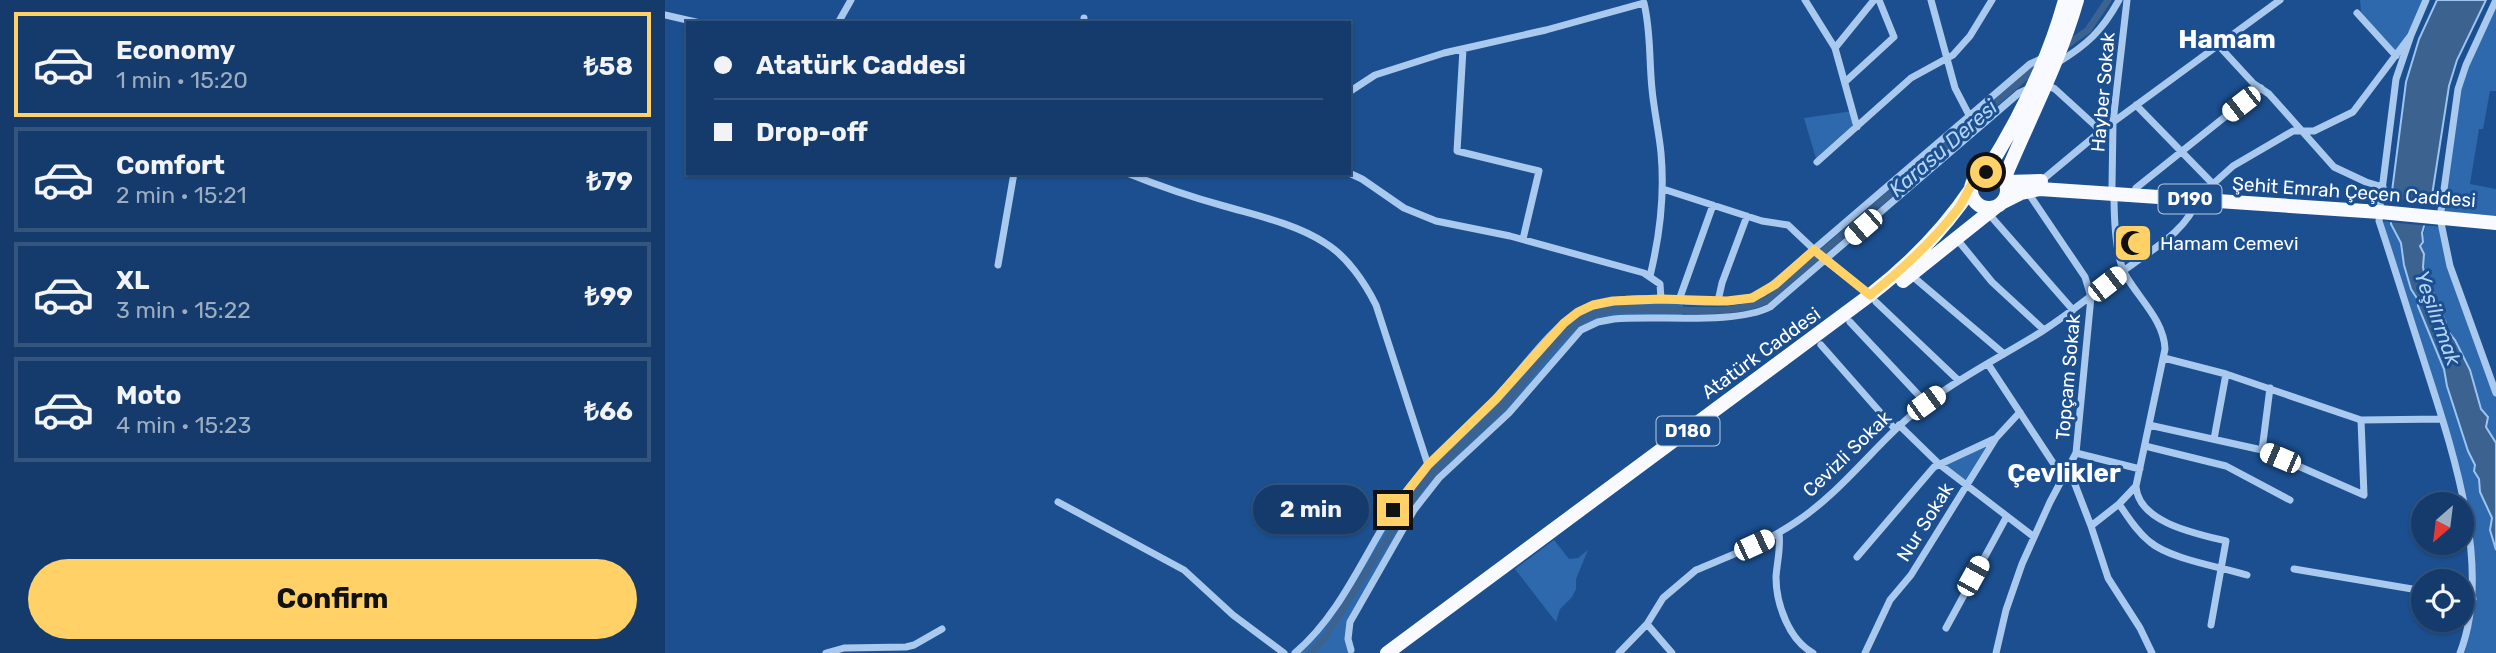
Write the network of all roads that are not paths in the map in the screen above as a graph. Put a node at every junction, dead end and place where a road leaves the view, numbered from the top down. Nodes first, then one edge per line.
1 (851, 0) edge
2 (1805, 0) edge
3 (1817, 0) edge
4 (1876, 0) edge
5 (1931, 0) edge
6 (1993, 0) edge
7 (2065, 0) edge
8 (2077, 0) edge
9 (2119, 0) edge
10 (2127, 0) edge
11 (2280, 0) edge
12 (2427, 0) edge
13 (2496, 0) edge
14 (1644, 1) edge
15 (2270, 3) edge
16 (1810, 8) junction
17 (2357, 13) dead end
18 (665, 15) edge
19 (692, 21) edge
20 (839, 21) edge
21 (2411, 35) junction
22 (2218, 45) junction
23 (1835, 48) junction
24 (1463, 49) junction
25 (2051, 54) junction
26 (2396, 56) junction
27 (1946, 60) junction
28 (1845, 82) junction
29 (2042, 82) junction
30 (2261, 88) junction
31 (1351, 92) edge
32 (2136, 105) junction
33 (1969, 115) junction
34 (2113, 122) junction
35 (1857, 127) junction
36 (2101, 131) junction
37 (2304, 131) junction
38 (2182, 150) junction
39 (1817, 162) dead end
40 (1986, 172) junction
41 (1351, 174) edge
42 (1014, 175) edge
43 (1132, 175) edge
44 (2005, 180) junction
45 (2041, 181) junction
46 (2383, 187) junction
47 (2136, 188) junction
48 (1663, 189) junction
49 (1971, 189) junction
50 (2113, 190) junction
51 (2027, 191) junction
52 (2208, 194) junction
53 (1713, 205) junction
54 (1996, 207) junction
55 (2380, 209) junction
56 (2436, 214) junction
57 (1747, 216) junction
58 (2496, 217) edge
59 (2496, 223) edge
60 (1956, 238) junction
61 (1523, 239) junction
62 (1814, 250) junction
63 (1825, 260) junction
64 (999, 265) dead end
65 (2123, 271) junction
66 (1911, 275) junction
67 (1650, 276) junction
68 (2091, 297) junction
69 (1661, 299) junction
70 (1873, 299) junction
71 (1679, 300) junction
72 (1718, 301) junction
73 (2073, 310) junction
74 (1850, 323) junction
75 (2043, 330) junction
76 (1821, 345) junction
77 (2004, 354) junction
78 (2164, 358) junction
79 (1988, 364) junction
80 (2226, 374) junction
81 (1958, 380) junction
82 (2270, 388) junction
83 (2496, 393) edge
84 (1926, 403) junction
85 (2020, 412) junction
86 (2442, 419) junction
87 (2361, 420) junction
88 (2150, 425) junction
89 (1896, 427) junction
90 (1996, 438) junction
91 (2214, 439) junction
92 (2145, 446) junction
93 (2262, 450) junction
94 (2076, 453) junction
95 (1939, 464) junction
96 (1428, 465) junction
97 (2069, 469) junction
98 (2140, 469) junction
99 (2063, 478) junction
100 (1967, 484) junction
101 (2136, 486) junction
102 (2290, 500) dead end
103 (1058, 502) dead end
104 (2119, 504) junction
105 (2007, 516) junction
106 (2091, 526) junction
107 (1779, 533) junction
108 (2034, 537) junction
109 (1857, 557) dead end
110 (2220, 567) junction
111 (2294, 569) dead end
112 (2471, 569) edge
113 (2247, 575) dead end
114 (2411, 589) edge
115 (1647, 624) junction
116 (2211, 625) dead end
117 (1946, 628) dead end
118 (942, 629) dead end
119 (2467, 632) edge
120 (1351, 650) dead end
121 (826, 653) edge
122 (1284, 653) edge
123 (1295, 653) edge
124 (1387, 653) edge
125 (1402, 653) edge
126 (1619, 653) edge
127 (1672, 653) edge
128 (1813, 653) edge
129 (1865, 653) edge
130 (1996, 653) edge
131 (2153, 653) edge
132 (2460, 653) edge

1 - 20 street
2 - 16 street
3 - 16 street
4 - 23 street
4 - 28 street
5 - 27 street
6 - 27 street
7 - 25 highway
8 - 25 highway
9 - 25 street
10 - 34 street, Hayber Sokak
11 - 15 street
12 - 21 street
13 - 56 street
14 - 24 street
14 - 48 street
15 - 22 street
16 - 23 street
17 - 26 street
18 - 19 street
21 - 26 street, Cevizli Sokak
21 - 46 street
22 - 30 street
22 - 32 street
23 - 28 street
24 - 31 street
24 - 61 street
25 - 29 highway
25 - 33 street
26 - 37 street, Cevizli Sokak
27 - 33 street
27 - 35 street
28 - 35 street
29 - 36 street
29 - 40 highway, Atatürk Caddesi
29 - 44 highway
29 - 63 street
30 - 37 street
30 - 38 street
32 - 34 street
32 - 38 street
33 - 62 street
34 - 36 street
34 - 50 street, Hayber Sokak
35 - 39 street
36 - 45 street
37 - 46 street
37 - 52 street, Cevizli Sokak
38 - 47 street
38 - 52 street
40 - 44 highway
40 - 49 highway, Atatürk Caddesi
41 - 61 street
42 - 64 street
43 - 96 street
44 - 45 highway, Şehit Emrah Çeçen Caddesi / D190
44 - 54 highway
45 - 50 highway, Şehit Emrah Çeçen Caddesi / D190
46 - 55 street
47 - 50 highway, Şehit Emrah Çeçen Caddesi / D190
47 - 52 highway, Şehit Emrah Çeçen Caddesi / D190
48 - 53 street
48 - 67 street
49 - 54 highway
49 - 70 highway, Atatürk Caddesi / D180
50 - 51 highway, Şehit Emrah Çeçen Caddesi / D190
50 - 52 highway, Şehit Emrah Çeçen Caddesi / D190
50 - 65 street, Hayber Sokak
51 - 54 highway, Şehit Emrah Çeçen Caddesi / D190
51 - 68 street
52 - 55 highway, Şehit Emrah Çeçen Caddesi / D190
52 - 65 street, Cevizli Sokak
53 - 57 street
53 - 71 street
54 - 60 highway, Atatürk Caddesi / D180
54 - 73 street
55 - 56 highway, Şehit Emrah Çeçen Caddesi / D190
55 - 86 street
56 - 58 highway, D190
56 - 59 highway, Şehit Emrah Çeçen Caddesi / D190
56 - 83 street
57 - 62 street
57 - 72 street
60 - 66 highway, Atatürk Caddesi / D180
60 - 75 street
61 - 67 street
62 - 63 street
62 - 72 street
63 - 70 street
63 - 120 street
65 - 68 street, Cevizli Sokak
65 - 78 street
66 - 70 highway, Atatürk Caddesi / D180
66 - 77 street
67 - 69 street
68 - 73 street, Cevizli Sokak
68 - 94 street, Topçam Sokak
69 - 71 street
69 - 96 street
70 - 74 highway, Atatürk Caddesi / D180
70 - 81 street
70 - 124 highway, Atatürk Caddesi / D180
71 - 72 street
73 - 75 street, Cevizli Sokak
74 - 76 highway, Atatürk Caddesi / D180
74 - 84 street
75 - 77 street, Cevizli Sokak
76 - 89 street
76 - 125 highway, Atatürk Caddesi / D180
77 - 79 street, Cevizli Sokak
78 - 80 street
78 - 88 street
79 - 81 street, Cevizli Sokak
79 - 85 street
80 - 82 street
80 - 91 street
81 - 84 street, Cevizli Sokak
82 - 87 street
82 - 93 street
84 - 89 street, Cevizli Sokak
85 - 90 street, Nur Sokak
85 - 99 street
86 - 87 street
86 - 112 street
87 - 93 street
88 - 91 street
88 - 92 street
89 - 95 street
89 - 107 street, Cevizli Sokak
90 - 95 street
90 - 100 street, Nur Sokak
91 - 93 street
92 - 98 street
92 - 102 street
94 - 97 street, Topçam Sokak
94 - 98 street
95 - 100 street
95 - 109 street
96 - 123 street
97 - 99 street, Topçam Sokak
97 - 106 street
98 - 101 street
99 - 108 street, Topçam Sokak
100 - 105 street
100 - 129 street, Nur Sokak
101 - 104 street
101 - 110 street
103 - 122 street
104 - 106 street
104 - 110 street
105 - 108 street
105 - 117 street
106 - 131 street
107 - 115 street, Cevizli Sokak
107 - 128 street
108 - 130 street, Topçam Sokak
110 - 113 street
110 - 116 street
111 - 114 street
115 - 126 street, Cevizli Sokak
115 - 127 street
118 - 121 street
119 - 132 street

